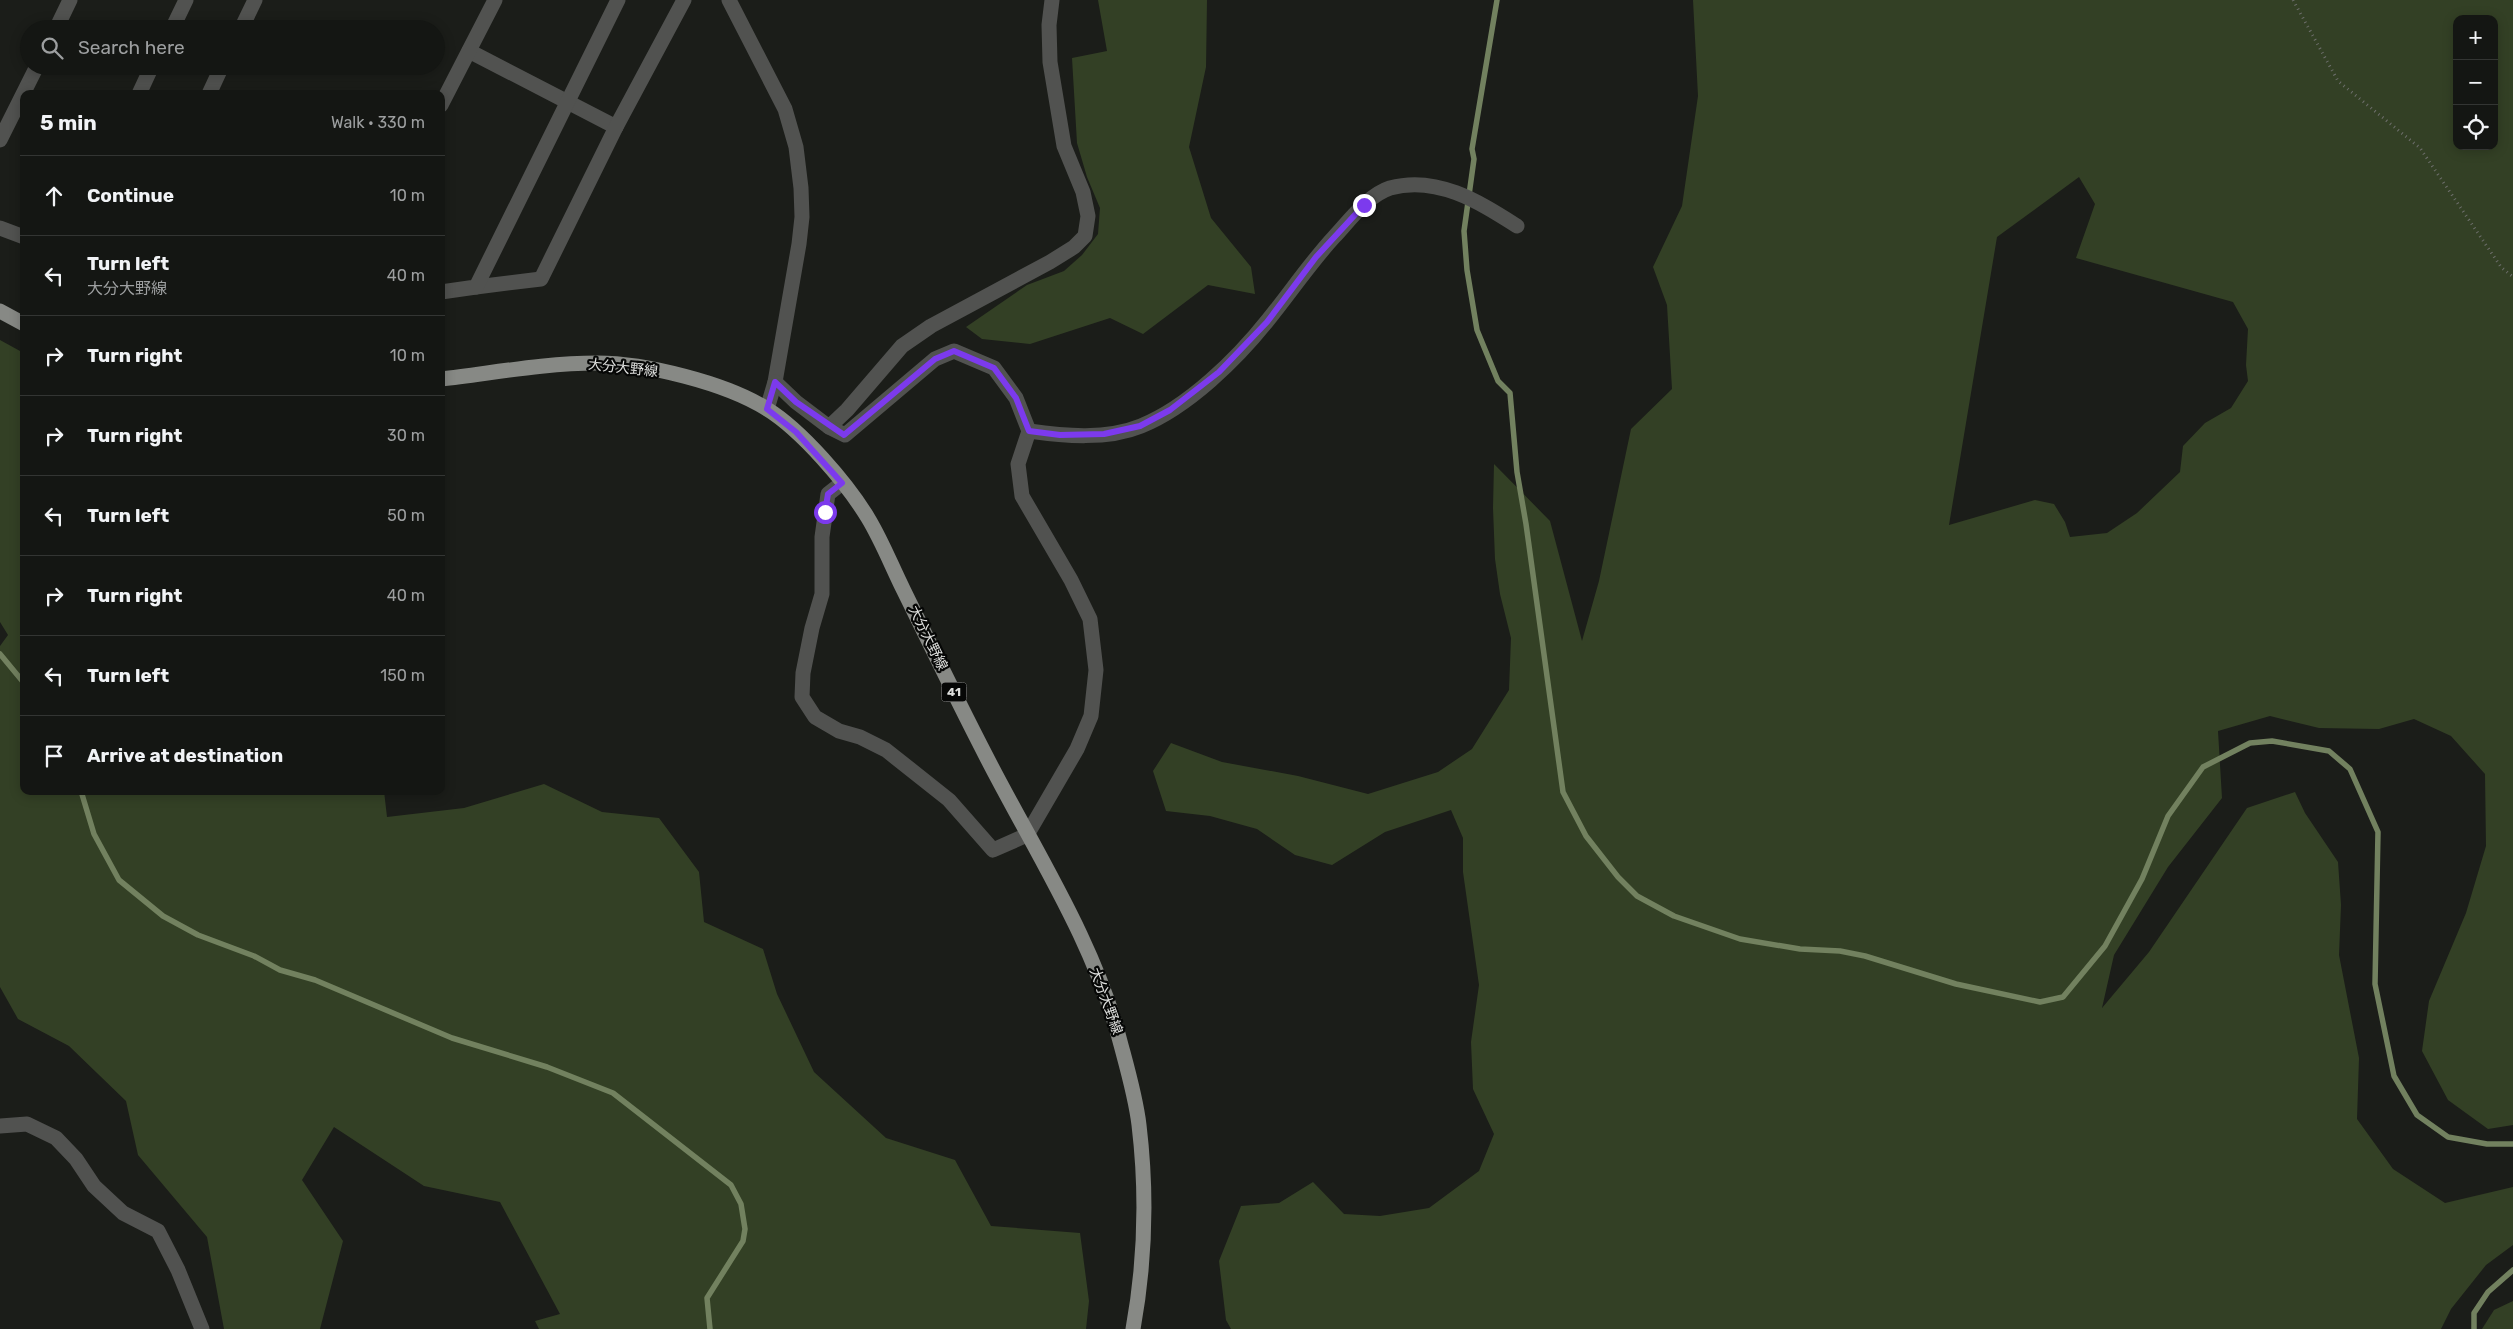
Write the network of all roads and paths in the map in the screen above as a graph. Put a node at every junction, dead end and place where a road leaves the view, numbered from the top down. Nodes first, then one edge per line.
1 (70, 0) edge
2 (186, 0) edge
3 (255, 0) edge
4 (495, 0) edge
5 (618, 0) edge
6 (684, 0) edge
7 (729, 0) edge
8 (1052, 0) edge
9 (2293, 0) edge
10 (60, 20) edge
11 (176, 20) edge
12 (245, 20) edge
13 (469, 51) junction
14 (32, 75) edge
15 (148, 75) edge
16 (219, 75) edge
17 (25, 90) edge
18 (141, 90) edge
19 (215, 90) edge
20 (445, 96) edge
21 (20, 100) edge
22 (567, 102) junction
23 (616, 127) junction
24 (0, 140) edge
25 (1517, 226) dead end
26 (0, 228) edge
27 (20, 236) edge
28 (2513, 277) edge
29 (476, 287) junction
30 (445, 291) edge
31 (0, 311) edge
32 (20, 321) edge
33 (445, 378) edge
34 (775, 382) junction
35 (767, 409) junction
36 (829, 427) junction
37 (1029, 431) junction
38 (842, 483) junction
39 (1027, 835) junction
40 (0, 1126) edge
41 (202, 1329) edge
42 (1133, 1329) edge

1 - 10 street
2 - 11 street
3 - 12 street
4 - 13 street
5 - 22 street
6 - 23 street
7 - 34 street
8 - 36 street
9 - 28 path
13 - 20 street
13 - 22 street
14 - 17 street
15 - 18 street
16 - 19 street
21 - 24 street
22 - 23 street
22 - 29 street
23 - 29 street
25 - 37 street
26 - 27 street
29 - 30 street
31 - 32 main road
33 - 35 main road, 大分大野線 / 41
34 - 35 street
34 - 36 street
35 - 38 main road, 大分大野線 / 41
36 - 37 street
37 - 39 street
38 - 39 main road, 大分大野線 / 41
38 - 39 street
39 - 42 main road, 大分大野線 / 41
40 - 41 street

